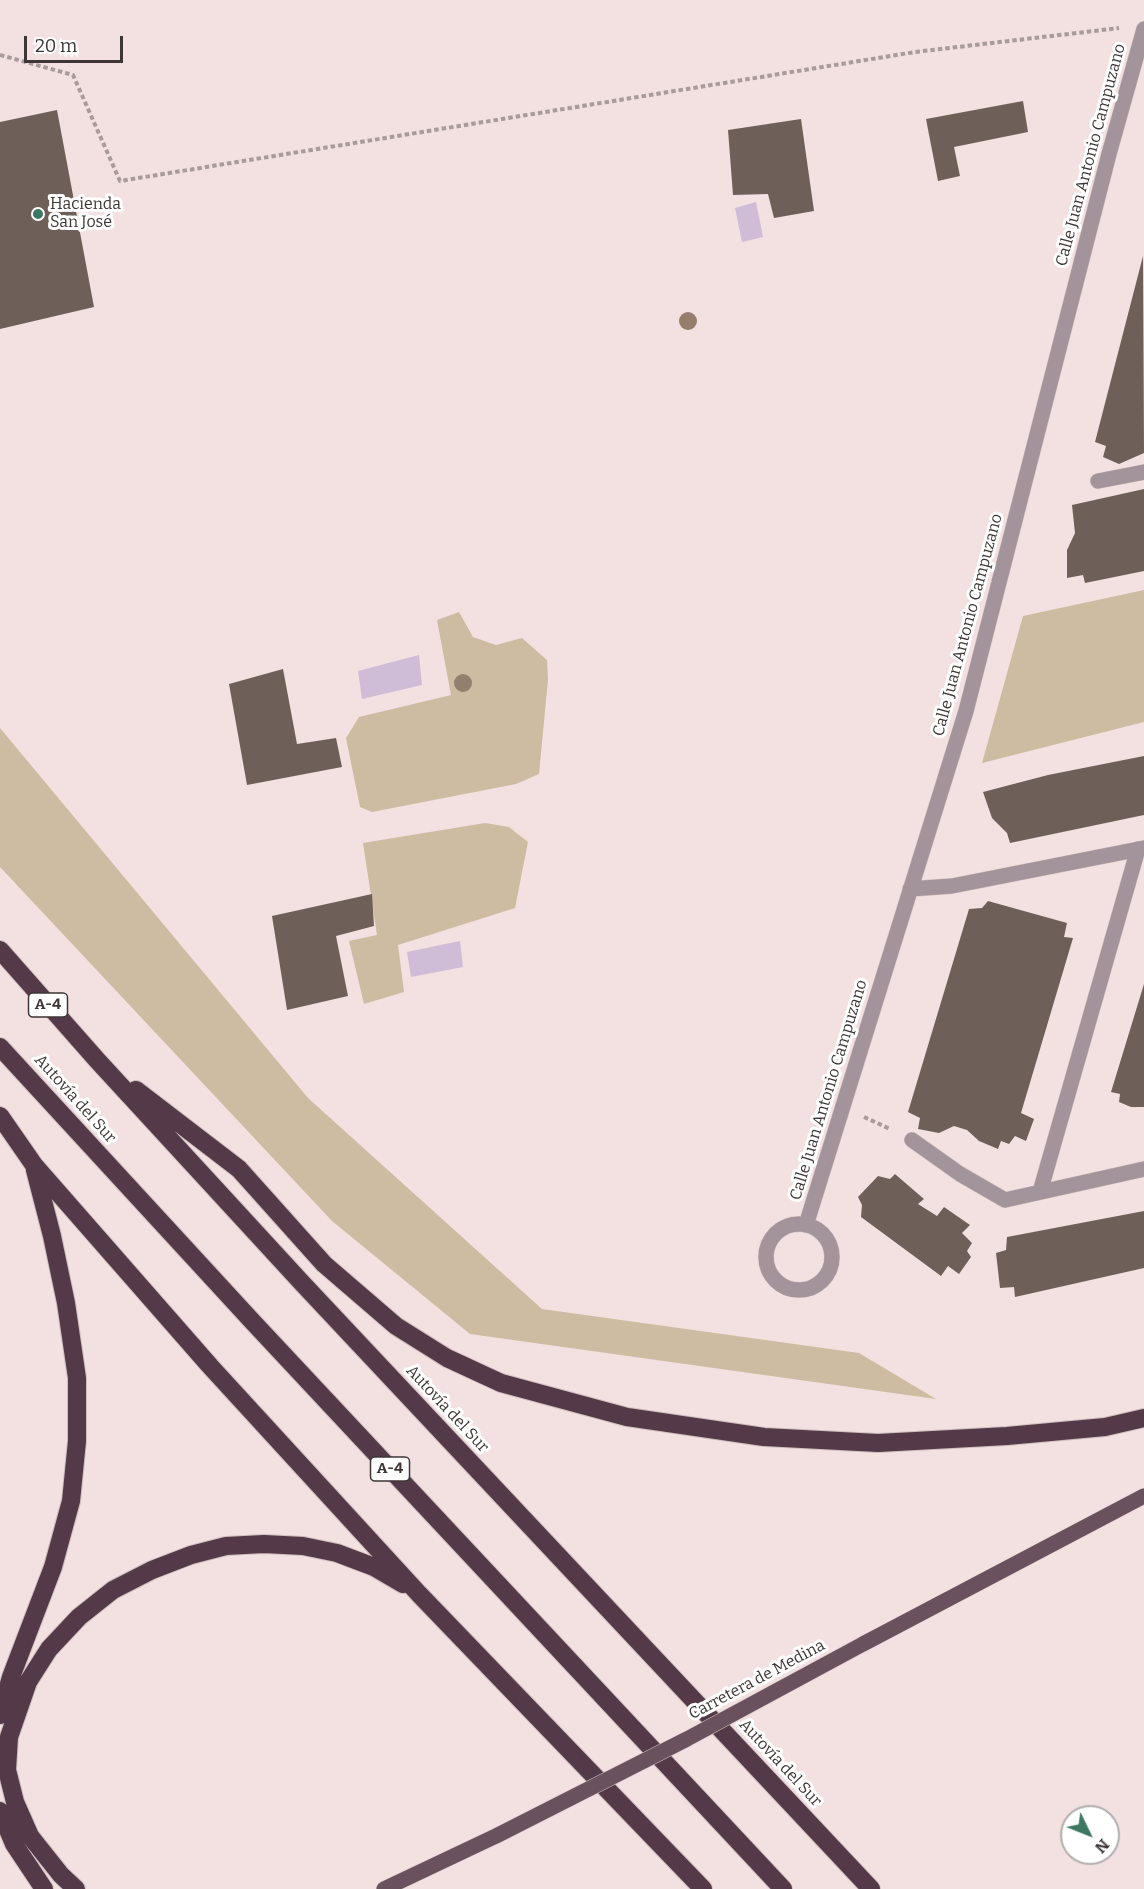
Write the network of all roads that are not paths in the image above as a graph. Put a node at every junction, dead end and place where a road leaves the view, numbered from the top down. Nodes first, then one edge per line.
1 (1144, 29) edge
2 (1144, 472) edge
3 (1098, 481) dead end
4 (1141, 848) edge
5 (910, 889) junction
6 (0, 950) edge
7 (0, 1047) edge
8 (97, 1060) junction
9 (0, 1116) edge
10 (912, 1140) road end
11 (34, 1165) junction
12 (1144, 1169) edge
13 (1040, 1192) junction
14 (806, 1225) junction
15 (1144, 1418) edge
16 (1144, 1496) edge
17 (419, 1594) junction
18 (0, 1715) edge
19 (0, 1811) edge
20 (44, 1889) edge
21 (76, 1889) edge
22 (384, 1889) edge
23 (703, 1889) edge
24 (783, 1889) edge
25 (872, 1889) edge

1 - 5 street, Calle Juan Antonio Campuzano
2 - 3 street
4 - 5 street
4 - 13 street
5 - 14 street, Calle Juan Antonio Campuzano
6 - 8 highway, Autovía del Sur / A-4
7 - 24 highway, Autovía del Sur / A-4
8 - 15 highway
8 - 25 highway, Autovía del Sur / A-4
9 - 11 highway
10 - 13 street
11 - 17 highway
11 - 18 highway
12 - 13 street
14 - 14 street
16 - 22 main road, Carretera de Medina, bridge
17 - 21 highway
17 - 23 highway
19 - 20 highway

